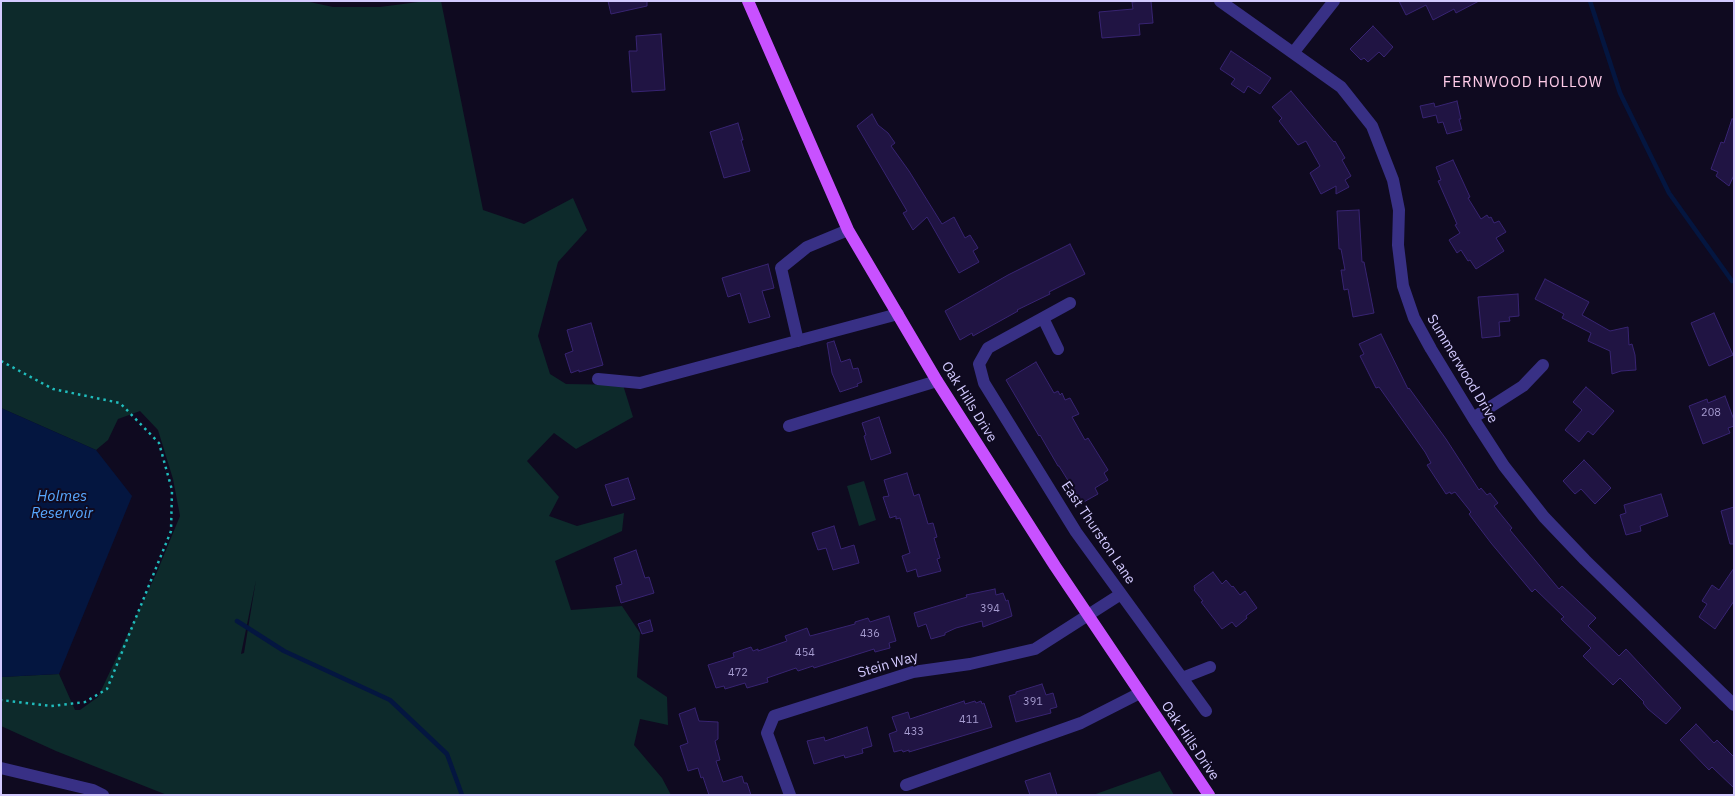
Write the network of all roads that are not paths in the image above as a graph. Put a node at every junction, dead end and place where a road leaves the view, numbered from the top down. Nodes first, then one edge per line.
1 (748, 1) edge
2 (1220, 1) edge
3 (1334, 1) edge
4 (1293, 53) junction
5 (848, 230) junction
6 (1070, 303) dead end
7 (898, 314) junction
8 (1043, 318) junction
9 (798, 341) junction
10 (1058, 349) dead end
11 (1543, 365) dead end
12 (598, 379) dead end
13 (938, 381) junction
14 (1473, 418) junction
15 (789, 426) dead end
16 (1121, 594) junction
17 (1088, 616) junction
18 (1210, 667) dead end
19 (1182, 678) junction
20 (1140, 693) junction
21 (1734, 705) edge
22 (1206, 711) dead end
23 (1, 768) edge
24 (906, 786) dead end
25 (103, 795) edge
26 (790, 795) edge
27 (1209, 795) edge

1 - 5 main road, Oak Hills Drive
2 - 4 street, Summerwood Drive
3 - 4 street
4 - 14 street, Summerwood Drive
5 - 7 main road, Oak Hills Drive
5 - 9 street
6 - 8 street
7 - 9 street
7 - 13 main road, Oak Hills Drive
8 - 10 street
8 - 16 street, East Thurston Lane
9 - 12 street
11 - 14 street
13 - 15 street
13 - 17 main road, Oak Hills Drive
14 - 21 street, Summerwood Drive
16 - 17 street
16 - 19 street, East Thurston Lane
17 - 20 main road, Oak Hills Drive
17 - 26 street, Stein Way
18 - 19 street
19 - 22 street, East Thurston Lane
20 - 24 street
20 - 27 main road, Oak Hills Drive
23 - 25 street

